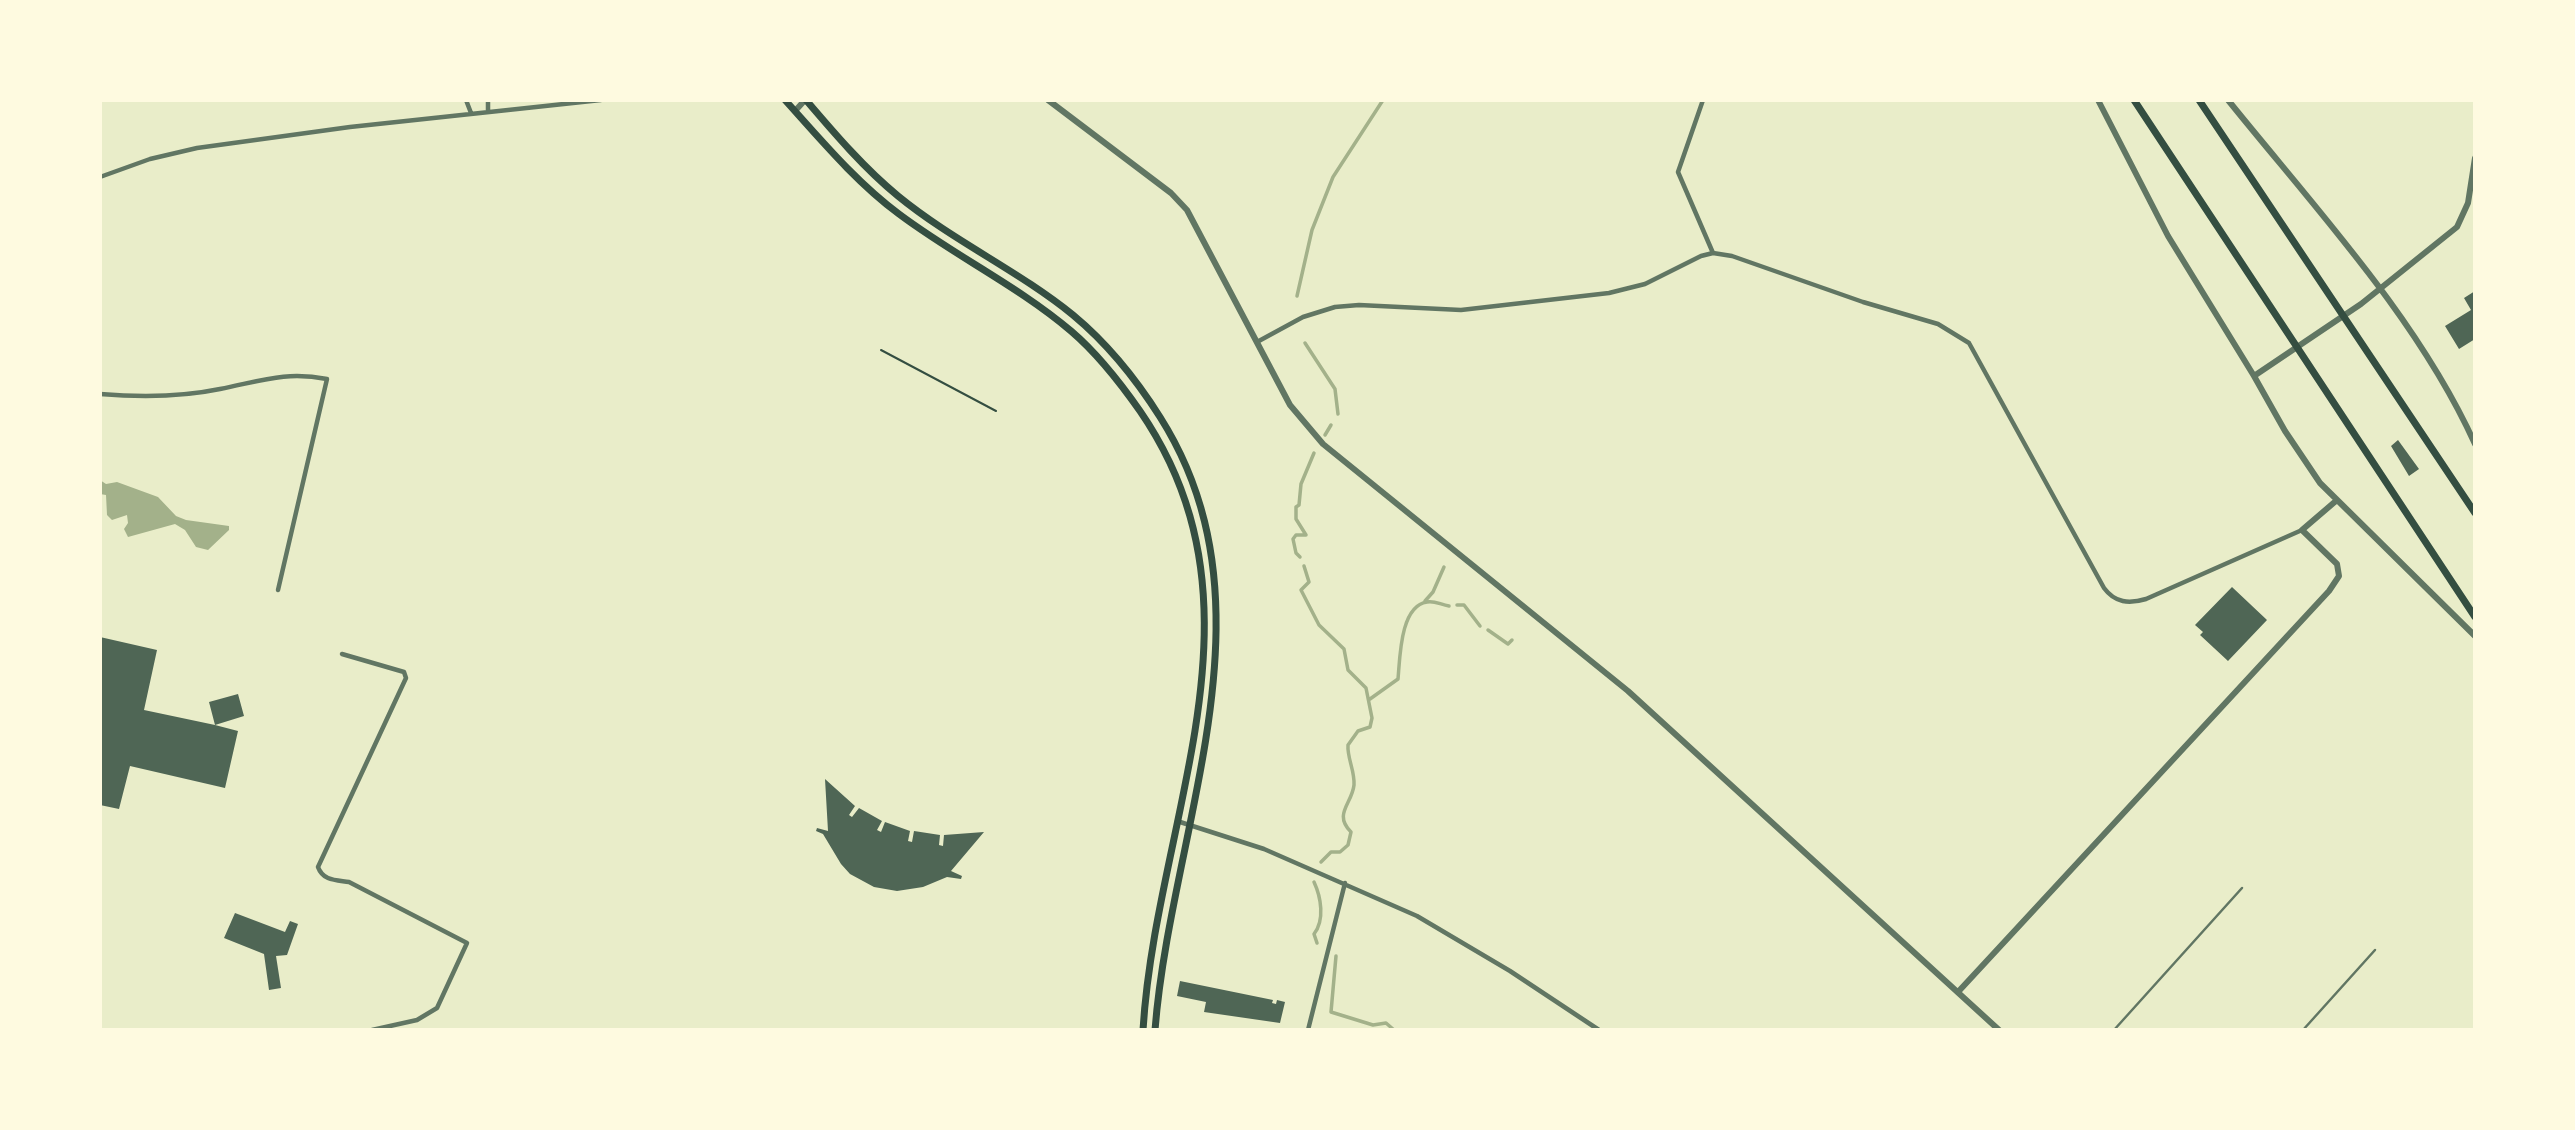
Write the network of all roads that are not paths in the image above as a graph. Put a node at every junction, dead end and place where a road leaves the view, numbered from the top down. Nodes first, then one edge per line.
1 (467, 100) edge
2 (488, 100) edge
3 (601, 100) edge
4 (785, 100) edge
5 (805, 100) edge
6 (1048, 100) edge
7 (1703, 100) edge
8 (2098, 100) edge
9 (2134, 100) edge
10 (2199, 100) edge
11 (2228, 100) edge
12 (488, 111) junction
13 (795, 111) junction
14 (471, 113) junction
15 (2475, 158) edge
16 (100, 177) edge
17 (1713, 253) junction
18 (2381, 290) junction
19 (1257, 342) junction
20 (2254, 376) junction
21 (100, 394) edge
22 (2475, 444) edge
23 (2337, 500) junction
24 (2475, 513) edge
25 (2302, 530) junction
26 (278, 590) dead end
27 (2475, 617) edge
28 (2475, 636) edge
29 (342, 654) dead end
30 (1177, 821) junction
31 (1189, 825) junction
32 (1345, 883) junction
33 (2242, 888) dead end
34 (2375, 950) dead end
35 (1958, 992) junction
36 (1591, 1028) edge
37 (372, 1030) edge
38 (1143, 1030) edge
39 (1155, 1030) edge
40 (1308, 1030) edge
41 (1599, 1030) edge
42 (1999, 1030) edge
43 (2114, 1030) edge
44 (2303, 1030) edge

1 - 14 street
2 - 12 street
3 - 12 street
4 - 13 main road
5 - 13 street
5 - 31 main road
6 - 19 street
7 - 17 street
8 - 20 street
9 - 27 main road
10 - 24 main road
11 - 18 street
12 - 14 street
13 - 30 main road
14 - 16 street
15 - 18 street
17 - 19 street
17 - 25 street
18 - 20 street
18 - 22 street
19 - 35 street
20 - 23 street
21 - 26 street
23 - 25 street
23 - 28 street
25 - 35 street
29 - 37 street
30 - 31 street
30 - 38 main road
31 - 32 street
31 - 39 main road
32 - 36 street
32 - 40 street
33 - 43 lane
34 - 44 lane
35 - 42 street
36 - 41 street

